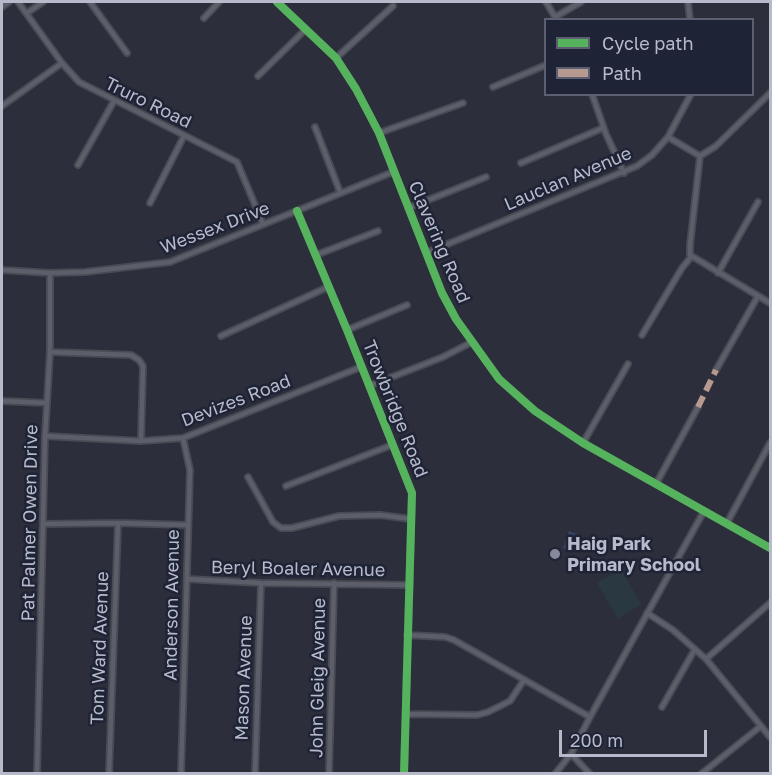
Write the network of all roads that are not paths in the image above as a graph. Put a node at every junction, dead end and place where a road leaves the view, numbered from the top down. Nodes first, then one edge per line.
1 (9, 2) edge
2 (18, 2) edge
3 (43, 2) edge
4 (90, 2) edge
5 (219, 2) edge
6 (278, 2) edge
7 (546, 2) edge
8 (581, 2) edge
9 (688, 2) edge
10 (393, 6) dead end
11 (2, 7) edge
12 (27, 13) junction
13 (204, 18) dead end
14 (556, 18) edge
15 (690, 18) edge
16 (305, 30) junction
17 (127, 53) dead end
18 (336, 58) junction
19 (62, 63) junction
20 (544, 67) edge
21 (258, 76) dead end
22 (493, 87) dead end
23 (771, 93) edge
24 (593, 96) edge
25 (690, 96) edge
26 (114, 101) junction
27 (463, 103) dead end
28 (2, 106) edge
29 (315, 128) dead end
30 (603, 128) junction
31 (379, 133) junction
32 (184, 136) junction
33 (668, 137) junction
34 (700, 156) junction
35 (521, 164) dead end
36 (78, 165) dead end
37 (393, 172) junction
38 (624, 173) junction
39 (486, 177) dead end
40 (340, 192) junction
41 (758, 202) dead end
42 (150, 203) dead end
43 (408, 208) junction
44 (297, 211) junction
45 (263, 224) junction
46 (378, 231) dead end
47 (426, 253) junction
48 (316, 255) junction
49 (691, 257) junction
50 (2, 270) edge
51 (50, 273) junction
52 (718, 273) junction
53 (328, 287) junction
54 (758, 296) junction
55 (771, 303) edge
56 (407, 305) dead end
57 (347, 330) junction
58 (642, 335) dead end
59 (221, 336) dead end
60 (472, 342) junction
61 (50, 352) junction
62 (628, 364) dead end
63 (361, 367) junction
64 (716, 370) dead end
65 (369, 386) junction
66 (2, 401) edge
67 (47, 404) junction
68 (698, 406) dead end
69 (45, 436) junction
70 (183, 438) junction
71 (141, 441) junction
72 (583, 443) junction
73 (770, 443) edge
74 (392, 445) junction
75 (248, 477) dead end
76 (656, 484) junction
77 (286, 486) dead end
78 (704, 511) junction
79 (411, 519) junction
80 (118, 523) junction
81 (44, 524) junction
82 (727, 524) junction
83 (187, 525) junction
84 (771, 548) edge
85 (187, 579) junction
86 (261, 583) junction
87 (334, 583) junction
88 (409, 585) junction
89 (771, 603) edge
90 (647, 614) junction
91 (407, 635) junction
92 (695, 649) junction
93 (706, 659) junction
94 (524, 680) junction
95 (662, 707) dead end
96 (406, 714) junction
97 (590, 717) junction
98 (771, 725) edge
99 (761, 726) junction
100 (766, 731) junction
101 (771, 737) edge
102 (571, 754) junction
103 (37, 774) edge
104 (109, 774) edge
105 (181, 774) edge
106 (255, 774) edge
107 (329, 774) edge
108 (404, 774) edge
109 (555, 774) edge
110 (590, 774) edge
111 (701, 774) edge

1 - 11 street
2 - 12 street, Truro Road
3 - 12 street
4 - 17 street
5 - 13 street
6 - 16 street, Clavering Road
7 - 14 street
8 - 14 street
9 - 15 street
10 - 18 street
12 - 19 street, Truro Road
16 - 18 street, Clavering Road
16 - 21 street
18 - 31 street, Clavering Road
19 - 26 street, Truro Road
19 - 28 street
20 - 22 street
23 - 34 street
24 - 30 street
25 - 33 street, Lauclan Avenue
26 - 32 street, Truro Road
26 - 36 street
27 - 31 street
29 - 40 street
30 - 35 street
30 - 38 street
31 - 37 street, Clavering Road
32 - 42 street
32 - 45 street, Truro Road
33 - 34 street
33 - 38 street, Lauclan Avenue
34 - 49 street
37 - 40 street, Wessex Drive
37 - 43 street, Clavering Road
38 - 47 street, Lauclan Avenue
39 - 43 street
40 - 44 street, Wessex Drive
41 - 52 street
43 - 47 street, Clavering Road
44 - 45 street, Wessex Drive
44 - 48 street, Trowbridge Road
45 - 51 street, Wessex Drive
46 - 48 street
47 - 60 street, Clavering Road
48 - 53 street, Trowbridge Road
49 - 52 street
49 - 58 street
50 - 51 street, Wessex Drive
51 - 61 street, Pat Palmer Owen Drive
52 - 54 street
53 - 57 street, Trowbridge Road
53 - 59 street
54 - 55 street
54 - 64 street
56 - 57 street
57 - 63 street, Trowbridge Road
60 - 65 street
60 - 72 street, Clavering Road
61 - 67 street, Pat Palmer Owen Drive
61 - 71 street
62 - 72 street
63 - 65 street, Trowbridge Road
63 - 70 street, Devizes Road
65 - 74 street, Trowbridge Road
66 - 67 street
67 - 69 street, Pat Palmer Owen Drive
68 - 76 street
69 - 71 street, Devizes Road
69 - 81 street, Pat Palmer Owen Drive
70 - 71 street, Devizes Road
70 - 83 street, Anderson Avenue
72 - 76 street, Clavering Road
73 - 82 street
74 - 77 street
74 - 79 street, Trowbridge Road
75 - 79 street
76 - 78 street, Clavering Road
78 - 82 street, Clavering Road
78 - 90 street
79 - 88 street, Trowbridge Road
80 - 81 street
80 - 83 street
80 - 104 street, Tom Ward Avenue
81 - 103 street, Pat Palmer Owen Drive
82 - 84 street, Clavering Road
83 - 85 street, Anderson Avenue
85 - 86 street, Beryl Boaler Avenue
85 - 105 street, Anderson Avenue
86 - 87 street, Beryl Boaler Avenue
86 - 106 street, Mason Avenue
87 - 88 street, Beryl Boaler Avenue
87 - 107 street, John Gleig Avenue
88 - 91 street, Trowbridge Road
89 - 93 street
90 - 92 street
90 - 97 street
91 - 94 street
91 - 96 street, Trowbridge Road
92 - 93 street
92 - 95 street
93 - 99 street
94 - 96 street
94 - 97 street
96 - 108 street, Trowbridge Road
97 - 102 street
98 - 100 street
99 - 100 street
99 - 111 street
100 - 101 street
102 - 109 street
102 - 110 street

